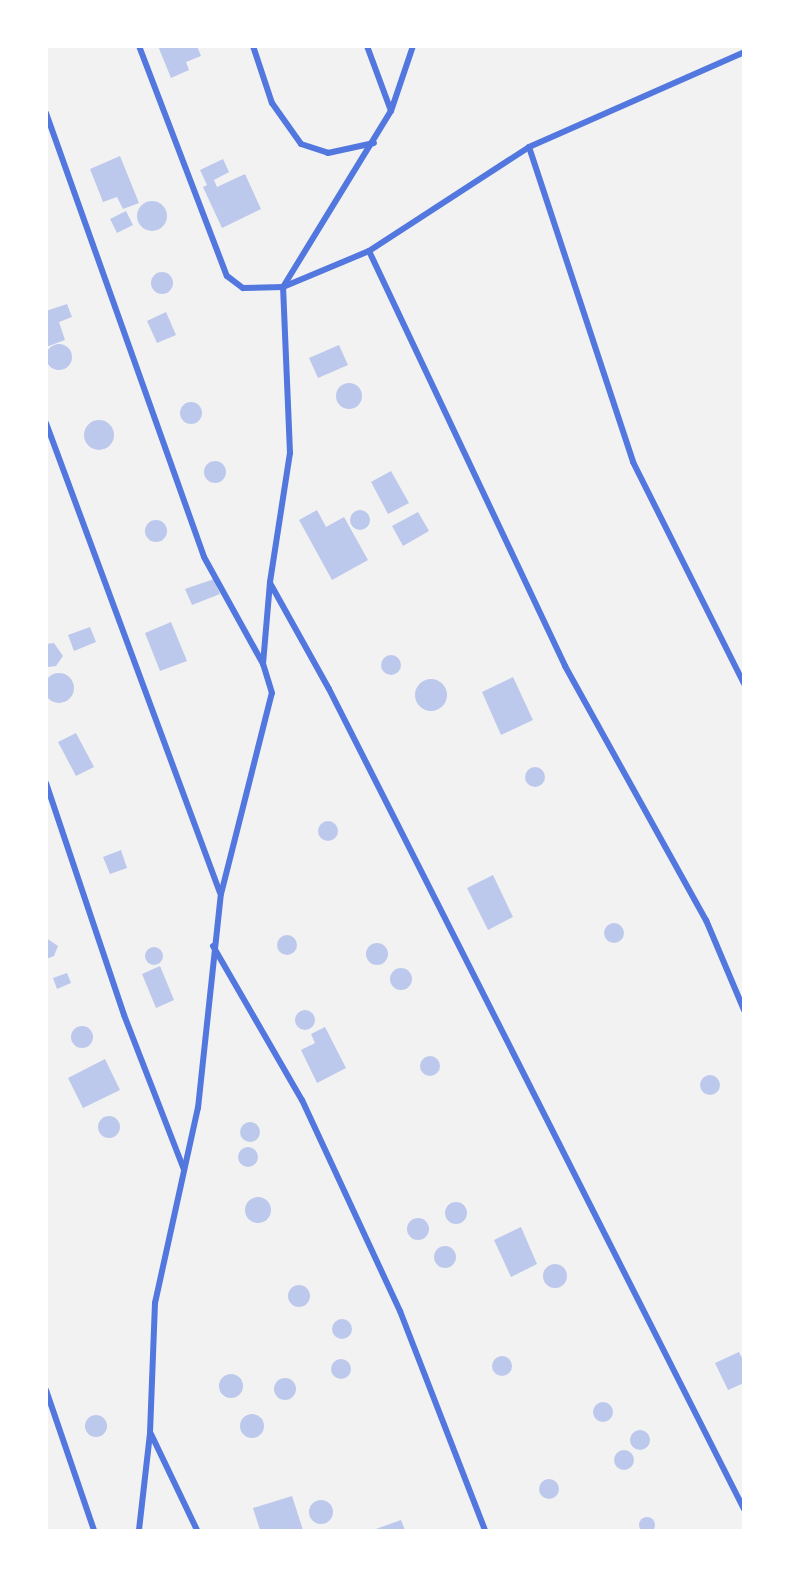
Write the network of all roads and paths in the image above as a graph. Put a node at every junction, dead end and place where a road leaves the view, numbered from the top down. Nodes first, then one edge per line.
1 (139, 46) edge
2 (254, 46) edge
3 (367, 46) edge
4 (412, 46) edge
5 (744, 52) edge
6 (391, 111) junction
7 (46, 113) edge
8 (374, 143) junction
9 (529, 147) junction
10 (369, 251) junction
11 (283, 287) junction
12 (46, 423) edge
13 (270, 582) junction
14 (263, 664) junction
15 (744, 684) edge
16 (46, 783) edge
17 (220, 894) junction
18 (212, 945) junction
19 (744, 1010) edge
20 (185, 1172) junction
21 (46, 1390) edge
22 (150, 1433) junction
23 (744, 1509) edge
24 (94, 1530) edge
25 (139, 1530) edge
26 (197, 1530) edge
27 (485, 1530) edge

1 - 11 street
2 - 8 street
3 - 6 street
4 - 6 street
5 - 9 street
6 - 8 street
7 - 14 street
8 - 11 street
9 - 10 street
9 - 15 street
10 - 11 street
10 - 19 street
11 - 13 street
12 - 17 street
13 - 14 street
13 - 23 street
14 - 17 street
16 - 20 street
17 - 18 street
18 - 20 street
18 - 27 street
20 - 22 street
21 - 24 street
22 - 25 street
22 - 26 street

